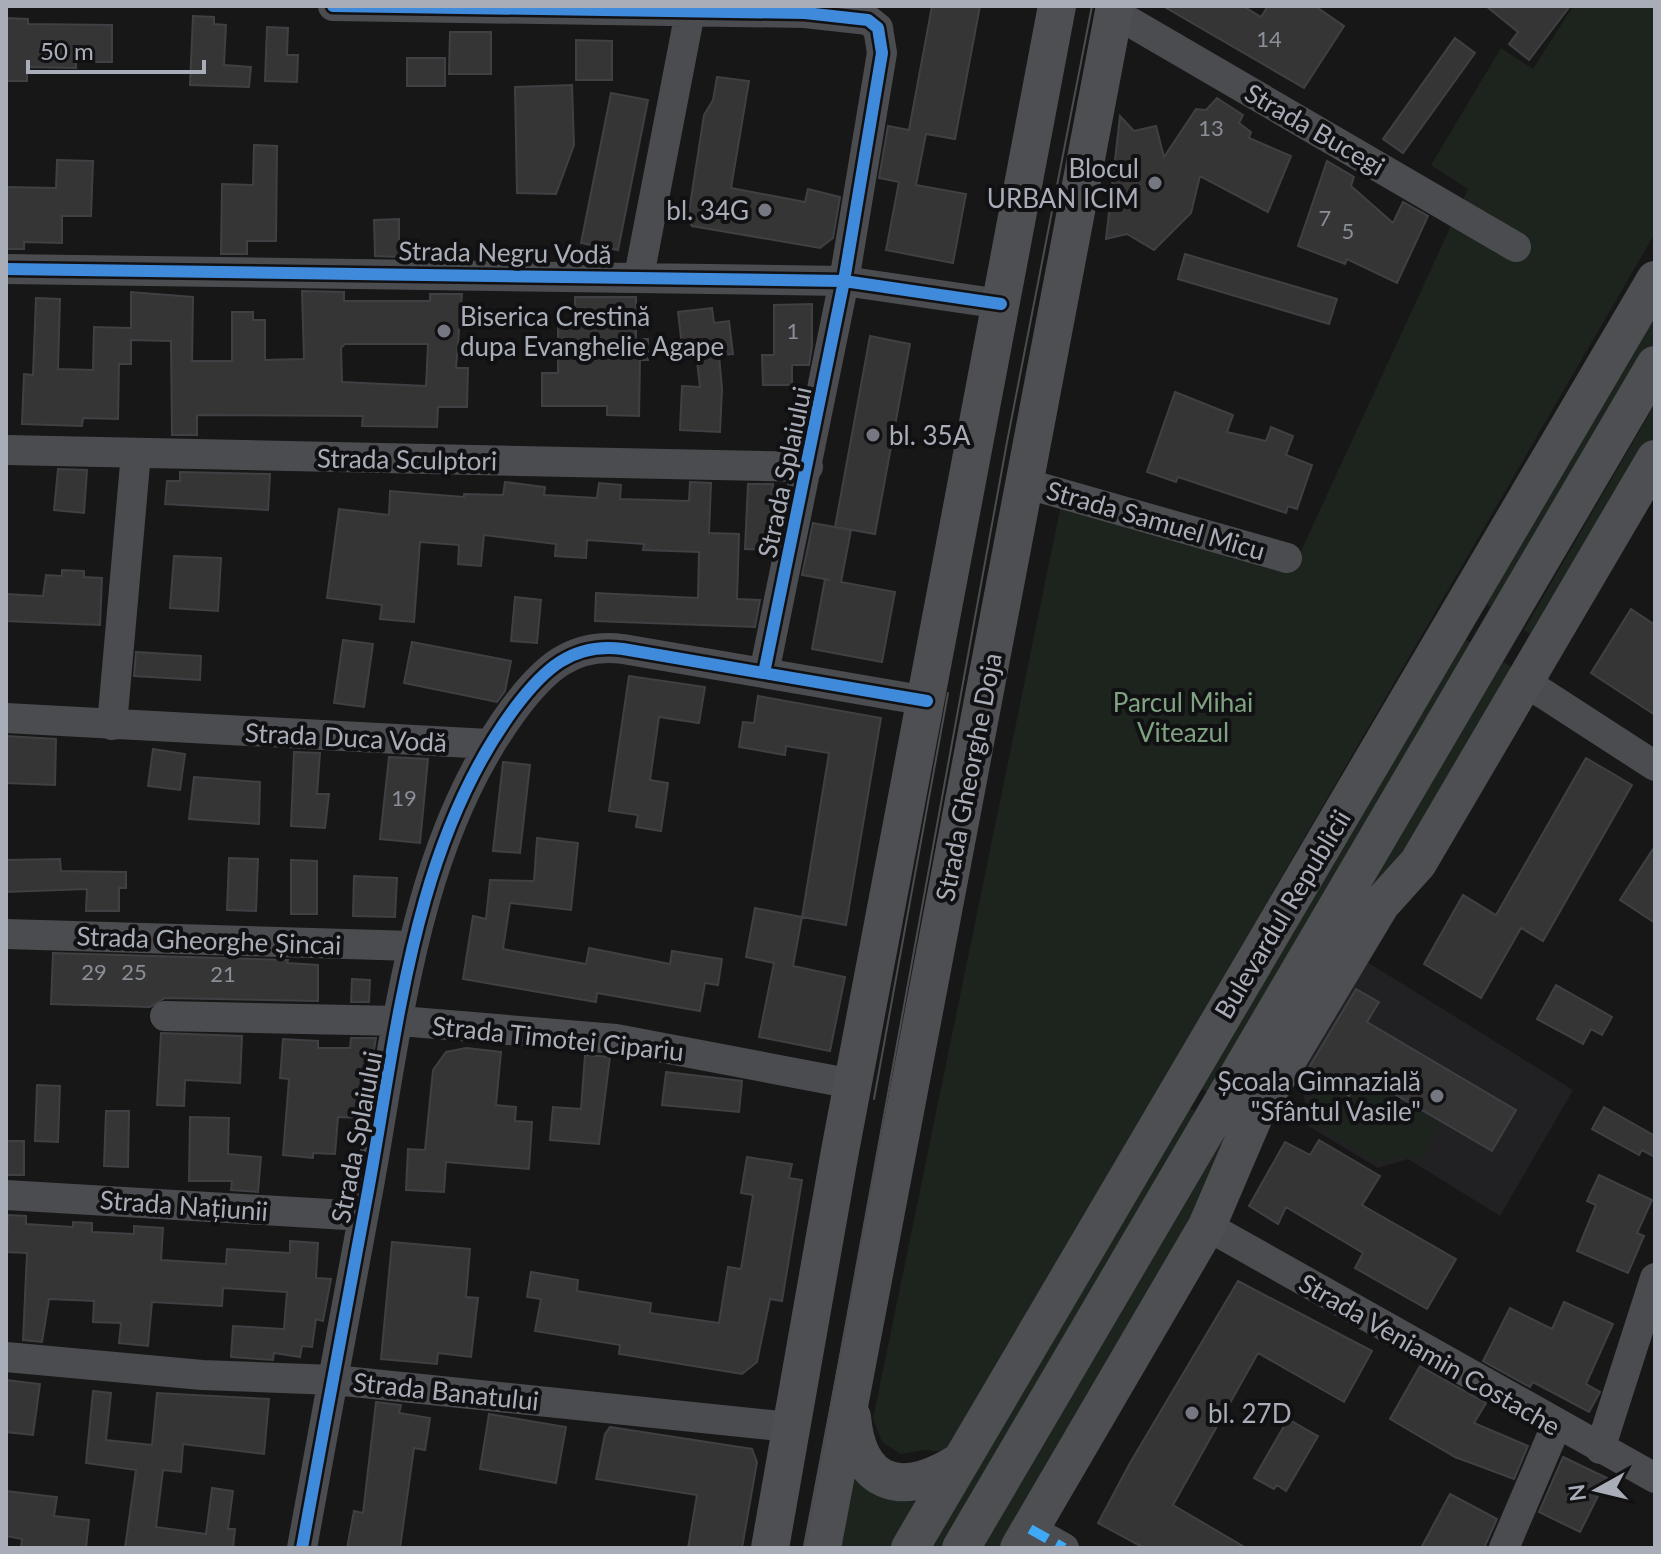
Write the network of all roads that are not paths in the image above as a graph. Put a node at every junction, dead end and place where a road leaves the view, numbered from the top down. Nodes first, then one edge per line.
1 (333, 6) edge
2 (1057, 6) edge
3 (1114, 9) edge
4 (690, 12) junction
5 (1516, 247) dead end
6 (6, 269) edge
7 (639, 276) junction
8 (1655, 280) edge
9 (844, 281) junction
10 (1001, 304) junction
11 (1655, 365) edge
12 (6, 450) edge
13 (136, 453) junction
14 (1655, 459) edge
15 (808, 467) junction
16 (1024, 483) junction
17 (1287, 558) dead end
18 (764, 673) junction
19 (1524, 681) junction
20 (927, 701) junction
21 (6, 718) edge
22 (112, 725) junction
23 (489, 744) junction
24 (1655, 766) edge
25 (6, 934) edge
26 (413, 946) junction
27 (165, 1016) dead end
28 (400, 1021) junction
29 (853, 1084) junction
30 (6, 1195) edge
31 (363, 1216) junction
32 (1207, 1226) junction
33 (1655, 1278) edge
34 (6, 1357) edge
35 (334, 1380) junction
36 (850, 1402) junction
37 (1556, 1426) junction
38 (790, 1427) junction
39 (1600, 1449) junction
40 (961, 1461) junction
41 (1655, 1478) edge
42 (1024, 1538) edge
43 (302, 1548) edge
44 (770, 1548) edge
45 (822, 1548) edge
46 (910, 1548) edge
47 (961, 1548) edge
48 (1064, 1548) edge
49 (1504, 1548) edge

1 - 4 street
2 - 10 main road
3 - 5 street, Strada Bucegi
3 - 16 main road, Strada Gheorghe Doja
4 - 7 street
4 - 9 street, Strada Splaiului
6 - 7 street, Strada Negru Vodă
7 - 9 street, Strada Negru Vodă
8 - 40 main road, Bulevardul Republicii
9 - 10 street, Strada Negru Vodă
9 - 15 street, Strada Splaiului
10 - 20 main road
11 - 47 main road, Bulevardul Republicii
12 - 13 street, Strada Sculptori
13 - 15 street, Strada Sculptori
13 - 22 street
14 - 19 main road
15 - 18 street, Strada Splaiului
16 - 17 street, Strada Samuel Micu
16 - 36 main road, Strada Gheorghe Doja
18 - 20 street
18 - 23 street
19 - 24 street
19 - 32 main road
20 - 29 main road
21 - 22 street, Strada Duca Vodă
22 - 23 street, Strada Duca Vodă
23 - 26 street, Strada Splaiului
25 - 26 street, Strada Gheorghe Șincai
26 - 28 street, Strada Splaiului
27 - 28 street, Strada Timotei Cipariu
28 - 29 street, Strada Timotei Cipariu
28 - 31 street, Strada Splaiului
29 - 38 main road
30 - 31 street, Strada Națiunii
31 - 35 street, Strada Splaiului
32 - 37 street, Strada Veniamin Costache
32 - 42 main road
33 - 39 street
34 - 35 street, Strada Banatului
35 - 38 street, Strada Banatului
35 - 43 street, Strada Splaiului
36 - 40 main road
36 - 45 main road, Strada Gheorghe Doja
37 - 39 street, Strada Veniamin Costache
37 - 49 street
38 - 44 main road
39 - 41 street, Strada Veniamin Costache
40 - 46 main road, Bulevardul Republicii
42 - 48 street

